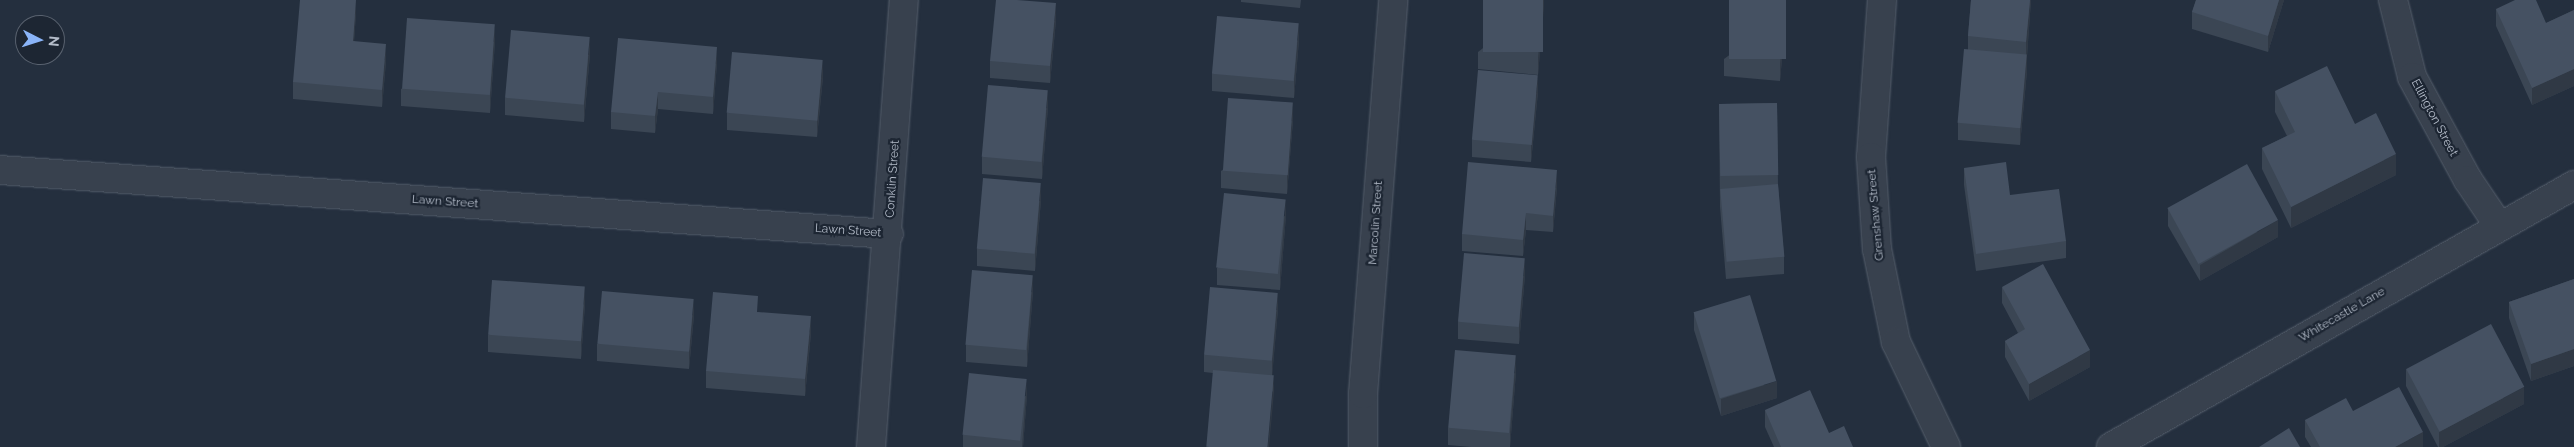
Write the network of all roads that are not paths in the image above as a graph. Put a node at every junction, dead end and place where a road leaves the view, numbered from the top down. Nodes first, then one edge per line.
1 (904, 0) edge
2 (1393, 0) edge
3 (1882, 0) edge
4 (2393, 0) edge
5 (0, 170) edge
6 (2574, 185) edge
7 (2499, 226) junction
8 (889, 234) junction
9 (871, 447) edge
10 (1363, 447) edge
11 (1946, 447) edge
12 (2111, 447) edge

1 - 8 street, Conklin Street
2 - 10 street, Marcolin Street
3 - 11 street, Grenshaw Street
4 - 7 street, Ellington Street
5 - 8 street, Lawn Street
6 - 7 street, Whitecastle Lane
7 - 12 street, Whitecastle Lane
8 - 9 street, Conklin Street

